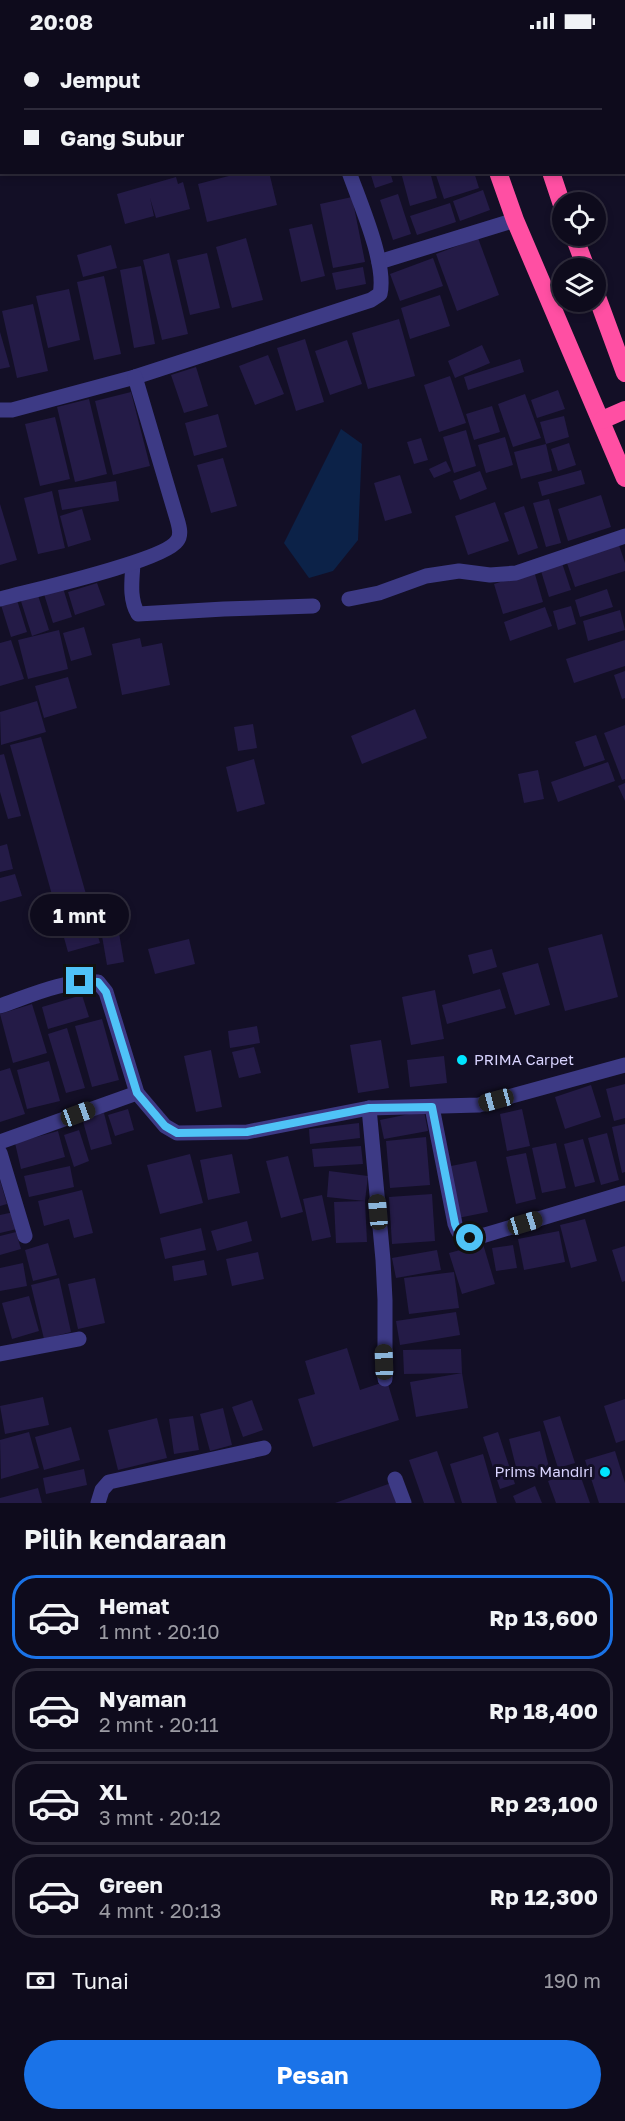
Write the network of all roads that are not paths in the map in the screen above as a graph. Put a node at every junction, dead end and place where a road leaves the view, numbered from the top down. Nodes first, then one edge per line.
1 (350, 174) edge
2 (499, 174) edge
3 (552, 174) edge
4 (558, 192) edge
5 (515, 220) junction
6 (379, 262) junction
7 (603, 312) edge
8 (625, 373) edge
9 (135, 377) junction
10 (0, 410) edge
11 (625, 410) edge
12 (602, 420) junction
13 (625, 478) edge
14 (625, 536) edge
15 (133, 564) junction
16 (0, 599) edge
17 (349, 599) dead end
18 (313, 606) dead end
19 (0, 1006) edge
20 (625, 1065) edge
21 (137, 1093) junction
22 (432, 1107) junction
23 (369, 1108) junction
24 (0, 1142) edge
25 (0, 1153) edge
26 (625, 1193) edge
27 (25, 1236) dead end
28 (79, 1339) dead end
29 (0, 1354) edge
30 (385, 1379) dead end
31 (264, 1448) dead end
32 (395, 1479) dead end
33 (98, 1503) edge
34 (404, 1503) edge

1 - 6 street
2 - 5 highway
3 - 4 highway
5 - 6 street
5 - 12 highway
6 - 9 street
7 - 8 highway
9 - 10 street
9 - 15 street
11 - 12 highway
12 - 13 highway
14 - 17 street
15 - 16 street
15 - 18 street
19 - 21 street
20 - 22 street
21 - 23 street
21 - 24 street
22 - 23 street
22 - 26 street
23 - 30 street
25 - 27 street
28 - 29 street
31 - 33 street
32 - 34 street

